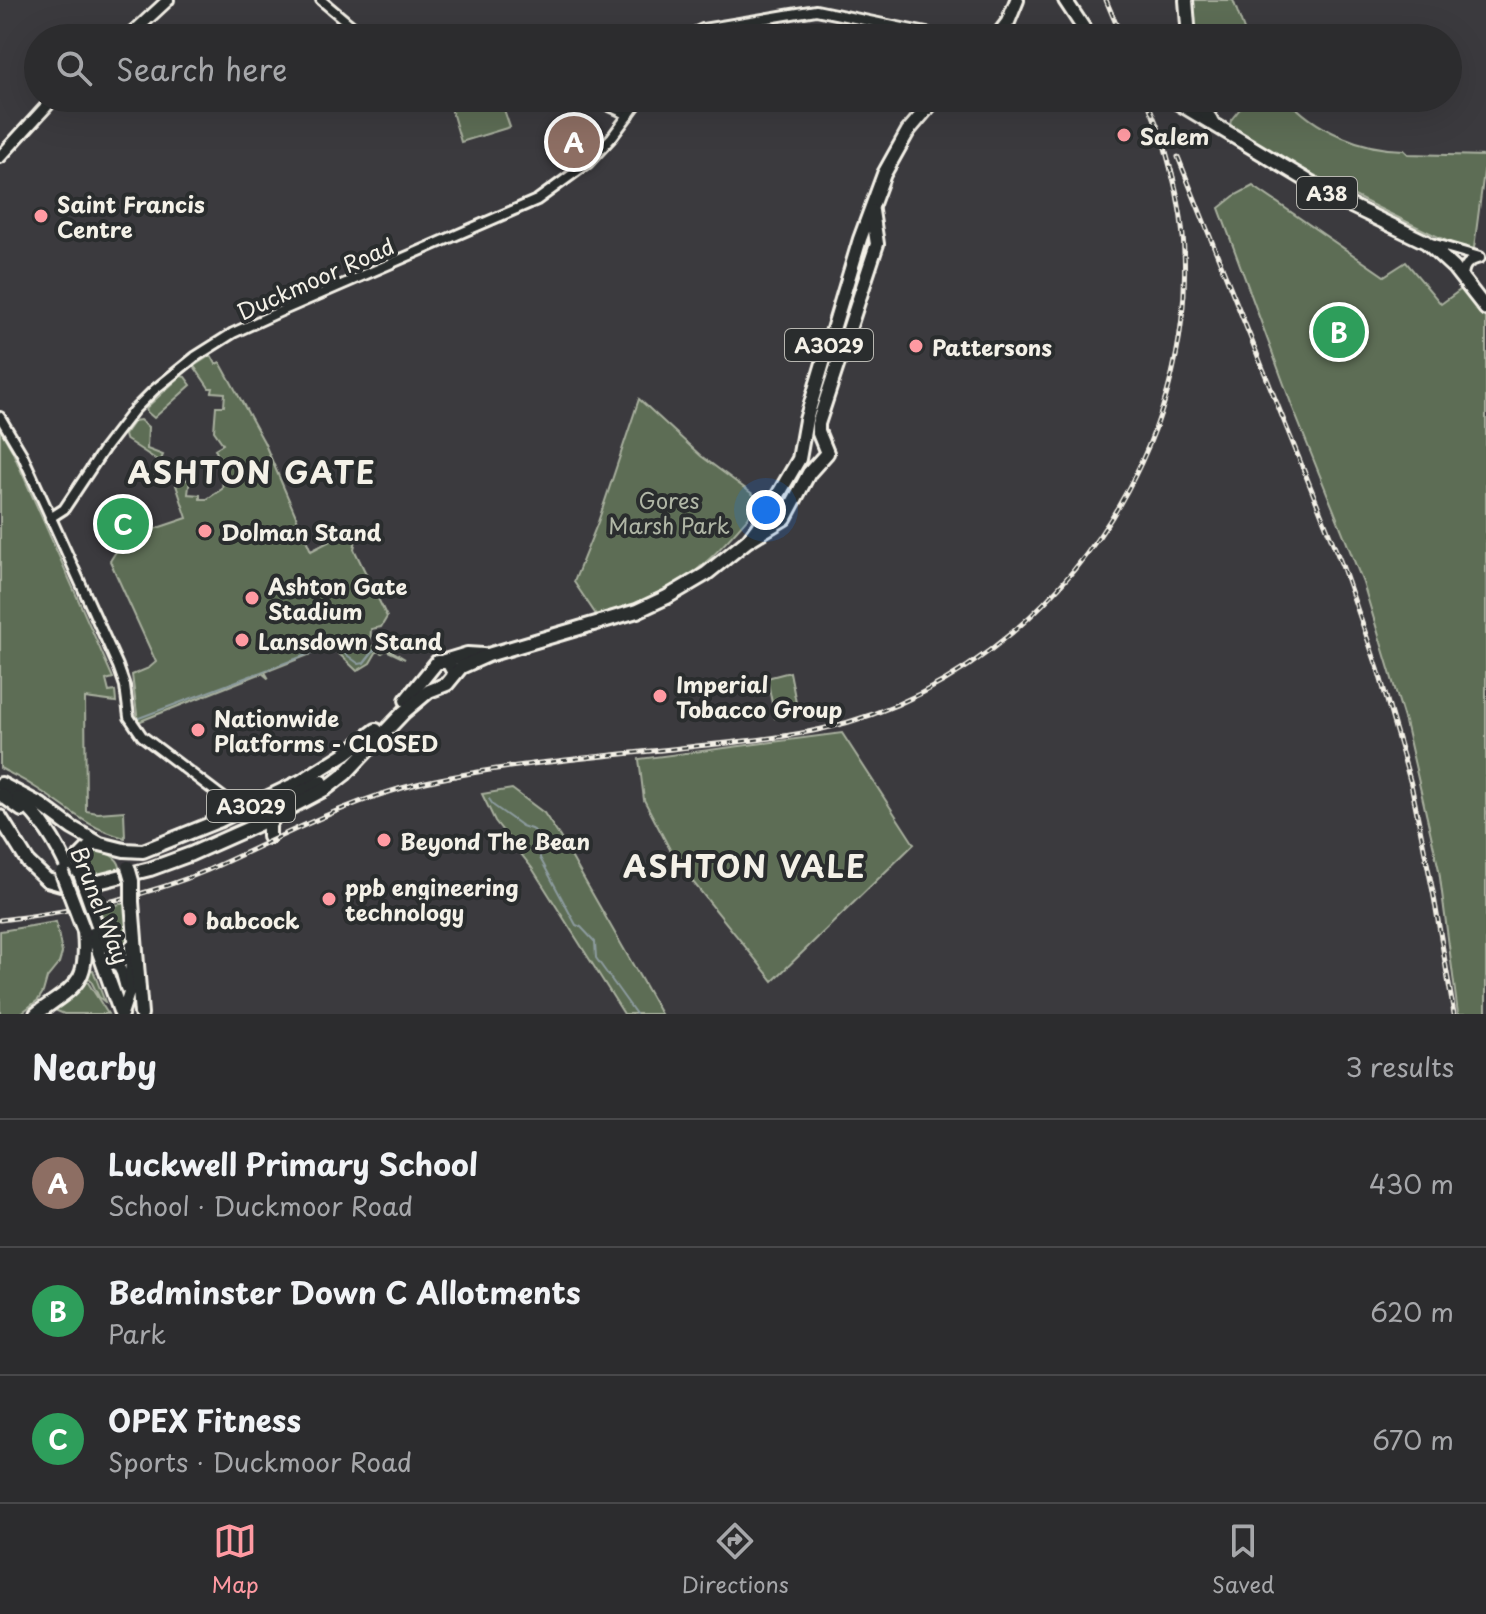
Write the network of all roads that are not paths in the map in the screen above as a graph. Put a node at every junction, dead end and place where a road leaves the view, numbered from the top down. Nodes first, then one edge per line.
1 (168, 0) edge
2 (321, 0) edge
3 (1017, 0) edge
4 (1065, 0) edge
5 (1186, 0) edge
6 (142, 24) edge
7 (349, 24) edge
8 (733, 24) edge
9 (884, 24) edge
10 (1006, 24) edge
11 (1081, 24) edge
12 (1188, 24) edge
13 (41, 112) edge
14 (622, 112) edge
15 (631, 112) edge
16 (924, 112) edge
17 (1193, 112) edge
18 (1204, 112) edge
19 (629, 115) junction
20 (1222, 131) junction
21 (0, 157) edge
22 (865, 238) junction
23 (1426, 242) junction
24 (1483, 257) edge
25 (1444, 258) junction
26 (1463, 280) junction
27 (1486, 309) edge
28 (0, 417) edge
29 (822, 440) junction
30 (802, 448) junction
31 (819, 462) junction
32 (768, 511) junction
33 (50, 518) junction
34 (775, 524) junction
35 (747, 541) junction
36 (488, 655) junction
37 (444, 661) junction
38 (429, 673) junction
39 (454, 673) junction
40 (439, 685) junction
41 (352, 752) junction
42 (0, 787) edge
43 (214, 794) junction
44 (241, 811) junction
45 (275, 816) junction
46 (0, 817) edge
47 (59, 817) junction
48 (218, 821) junction
49 (269, 837) dead end
50 (106, 846) junction
51 (151, 850) junction
52 (133, 866) junction
53 (70, 873) junction
54 (132, 916) junction
55 (90, 927) junction
56 (119, 1008) edge
57 (35, 1014) edge
58 (51, 1014) edge
59 (141, 1014) edge

1 - 6 main road
2 - 7 street
3 - 10 highway
4 - 11 highway
5 - 12 highway
8 - 9 street
13 - 21 main road
14 - 19 street
15 - 19 street, Duckmoor Road
16 - 22 highway, A3029
17 - 20 highway, A38
18 - 20 highway, A38
19 - 33 street, Duckmoor Road
20 - 23 highway, A38
22 - 29 highway, A3029
22 - 30 highway, A3029
23 - 24 street
23 - 25 highway, A38
24 - 25 street
24 - 26 street
25 - 26 highway, A38
26 - 27 highway, A38
28 - 33 street
29 - 30 highway
29 - 31 highway, A3029
30 - 31 highway
30 - 32 highway, A3029
31 - 34 highway, A3029
32 - 34 highway
32 - 35 highway, A3029
33 - 43 street
34 - 35 highway, A3029
35 - 36 highway, A3029
36 - 37 highway, A3029
36 - 39 highway, A3029
37 - 38 highway, A3029
37 - 39 highway
38 - 40 highway
38 - 41 highway, A3029
39 - 40 highway, A3029
40 - 41 highway, A3029
41 - 44 highway, A3029
41 - 45 highway, A3029
41 - 52 highway, A3029
42 - 47 highway, A3029
42 - 53 highway, Brunel Way
43 - 44 street
43 - 48 street
44 - 48 highway, A3029
45 - 46 highway, A3029
45 - 49 highway
47 - 50 highway, A3029
47 - 51 highway, A3029
48 - 51 highway, A3029
50 - 51 highway, A3029
50 - 52 highway, A3029
50 - 53 main road
52 - 54 highway, A3029, bridge
53 - 55 highway, Brunel Way
54 - 56 main road, A3029
54 - 59 highway, A3029
55 - 56 highway, Brunel Way
55 - 57 highway
57 - 58 main road

